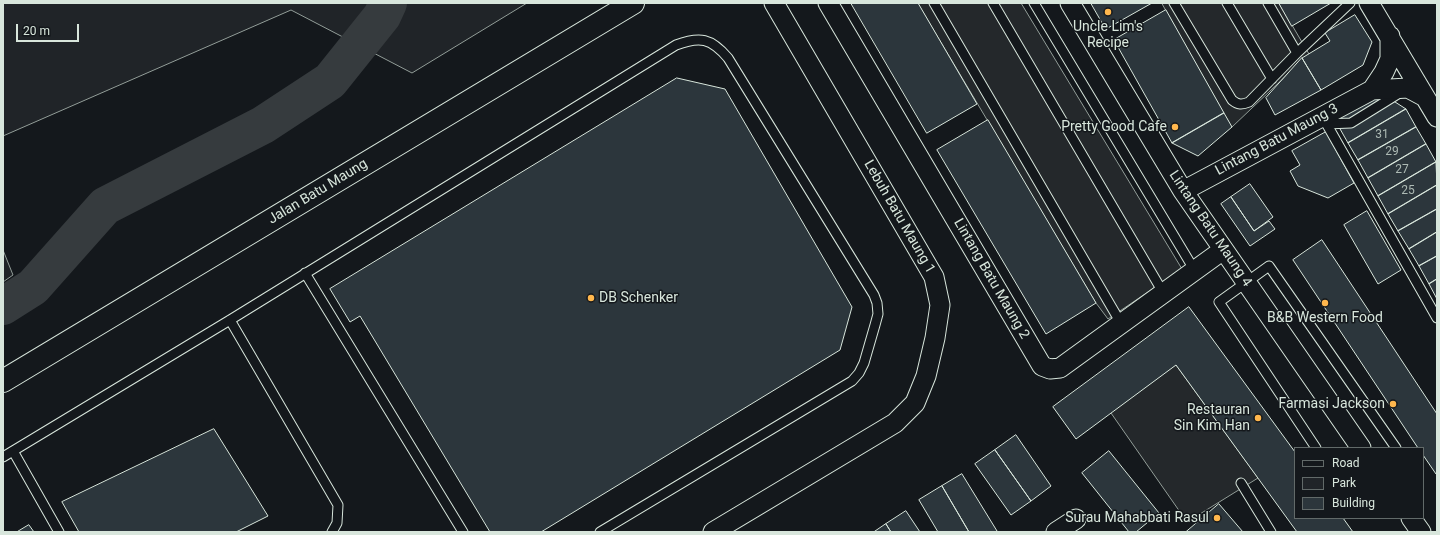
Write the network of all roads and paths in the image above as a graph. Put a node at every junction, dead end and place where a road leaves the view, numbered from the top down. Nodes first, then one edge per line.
1 (633, 3) edge
2 (774, 3) edge
3 (828, 3) edge
4 (934, 3) edge
5 (993, 3) edge
6 (1034, 3) edge
7 (1070, 3) edge
8 (1174, 3) edge
9 (1227, 3) edge
10 (1268, 3) edge
11 (1350, 3) edge
12 (1369, 3) edge
13 (1390, 36) junction
14 (1297, 53) junction
15 (1272, 79) junction
16 (1408, 88) junction
17 (1372, 90) junction
18 (1425, 97) junction
19 (1437, 117) edge
20 (1324, 120) junction
21 (1183, 190) junction
22 (1223, 250) junction
23 (1195, 271) junction
24 (305, 273) junction
25 (1246, 284) junction
26 (1164, 294) junction
27 (1437, 318) edge
28 (230, 320) junction
29 (1122, 324) junction
30 (3, 381) edge
31 (1315, 447) edge
32 (1360, 447) edge
33 (1395, 447) edge
34 (13, 451) junction
35 (3, 457) edge
36 (1241, 483) dead end
37 (1076, 519) dead end
38 (1412, 519) edge
39 (1437, 528) edge
40 (59, 532) edge
41 (332, 532) edge
42 (463, 532) edge
43 (600, 532) edge
44 (713, 532) edge
45 (1056, 532) edge
46 (1271, 532) edge
47 (1421, 532) edge
48 (1430, 532) edge

1 - 30 street, Jalan Batu Maung
2 - 44 street, Lebuh Batu Maung 1
3 - 29 street, Lintang Batu Maung 2
4 - 29 lane
5 - 26 lane
6 - 23 lane
7 - 21 street, Lintang Batu Maung 4
8 - 15 lane
9 - 15 lane
10 - 14 lane
11 - 14 lane
12 - 13 street
13 - 17 street, Lintang Batu Maung 3
13 - 18 street
14 - 15 lane
16 - 17 street, Lintang Batu Maung 3
16 - 18 street
16 - 20 lane
17 - 20 street, Lintang Batu Maung 3
18 - 19 street
20 - 21 street, Lintang Batu Maung 3
20 - 27 lane
21 - 22 street, Lintang Batu Maung 4
22 - 23 street, Lintang Batu Maung 2
22 - 25 street, Lintang Batu Maung 4
23 - 26 street, Lintang Batu Maung 2
24 - 28 lane
24 - 42 lane
24 - 43 lane
25 - 31 lane
25 - 32 street, Lintang Batu Maung 4
25 - 33 lane
26 - 29 street, Lintang Batu Maung 2
28 - 34 lane
28 - 41 lane
34 - 35 lane
34 - 40 lane
36 - 46 lane
37 - 45 street
38 - 47 street
39 - 48 street

